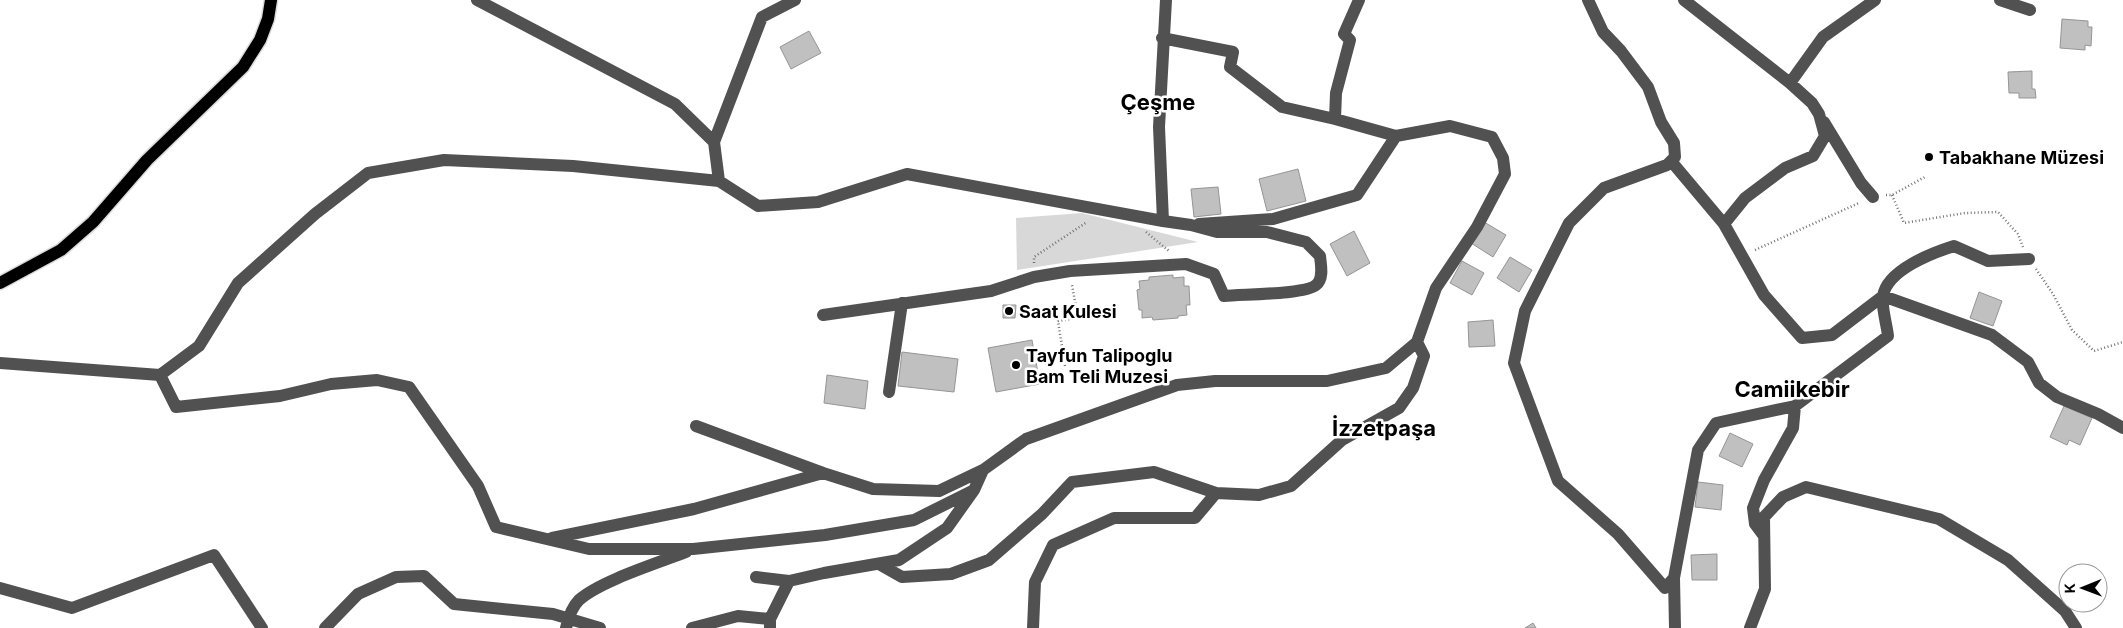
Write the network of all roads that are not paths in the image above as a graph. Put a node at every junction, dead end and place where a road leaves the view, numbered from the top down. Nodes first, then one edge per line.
1 (271, 0) edge
2 (477, 0) edge
3 (795, 0) edge
4 (1166, 0) edge
5 (1359, 0) edge
6 (1588, 0) edge
7 (1684, 0) edge
8 (1875, 0) edge
9 (2000, 0) edge
10 (2030, 10) dead end
11 (1162, 38) junction
12 (1790, 83) junction
13 (1819, 114) junction
14 (1334, 119) junction
15 (1396, 136) junction
16 (714, 142) junction
17 (1671, 161) junction
18 (719, 181) junction
19 (1873, 197) road end
20 (1163, 221) junction
21 (1724, 224) junction
22 (1191, 225) junction
23 (2028, 259) road end
24 (0, 283) edge
25 (1883, 296) junction
26 (902, 303) junction
27 (823, 315) dead end
28 (1417, 342) junction
29 (0, 363) edge
30 (160, 375) junction
31 (889, 392) dead end
32 (1795, 406) junction
33 (696, 426) dead end
34 (2123, 428) edge
35 (983, 470) junction
36 (823, 472) junction
37 (974, 490) junction
38 (1216, 493) junction
39 (1764, 536) junction
40 (545, 540) junction
41 (693, 549) junction
42 (879, 564) junction
43 (756, 576) dead end
44 (1674, 578) junction
45 (789, 580) junction
46 (0, 588) edge
47 (567, 623) edge
48 (770, 623) edge
49 (262, 628) edge
50 (325, 628) edge
51 (600, 628) edge
52 (692, 628) edge
53 (1033, 628) edge
54 (1675, 628) edge
55 (1750, 628) edge
56 (2076, 628) edge

1 - 24 main road
2 - 16 street
3 - 16 street
4 - 11 street
5 - 14 street
6 - 17 street
7 - 12 street
8 - 12 street
9 - 10 street
11 - 14 street
11 - 20 street
12 - 13 street
13 - 19 street
13 - 21 street
14 - 15 street
15 - 22 street
15 - 28 street
16 - 18 street
17 - 21 street
17 - 44 street
18 - 20 street
18 - 30 street
20 - 22 street
21 - 25 street
22 - 26 street
23 - 25 street
25 - 32 street
25 - 34 street
26 - 27 street
26 - 31 street
28 - 35 street
28 - 38 street
29 - 30 street
30 - 40 street
32 - 39 street
32 - 44 street
33 - 36 street
35 - 36 street
35 - 37 street
36 - 40 street
37 - 41 street
37 - 42 street
38 - 42 street
38 - 53 street
39 - 55 street
39 - 56 street
40 - 41 street
41 - 47 street
42 - 45 street
43 - 45 street
44 - 54 street
45 - 48 street
46 - 49 street
47 - 50 street
47 - 51 street
48 - 52 street

